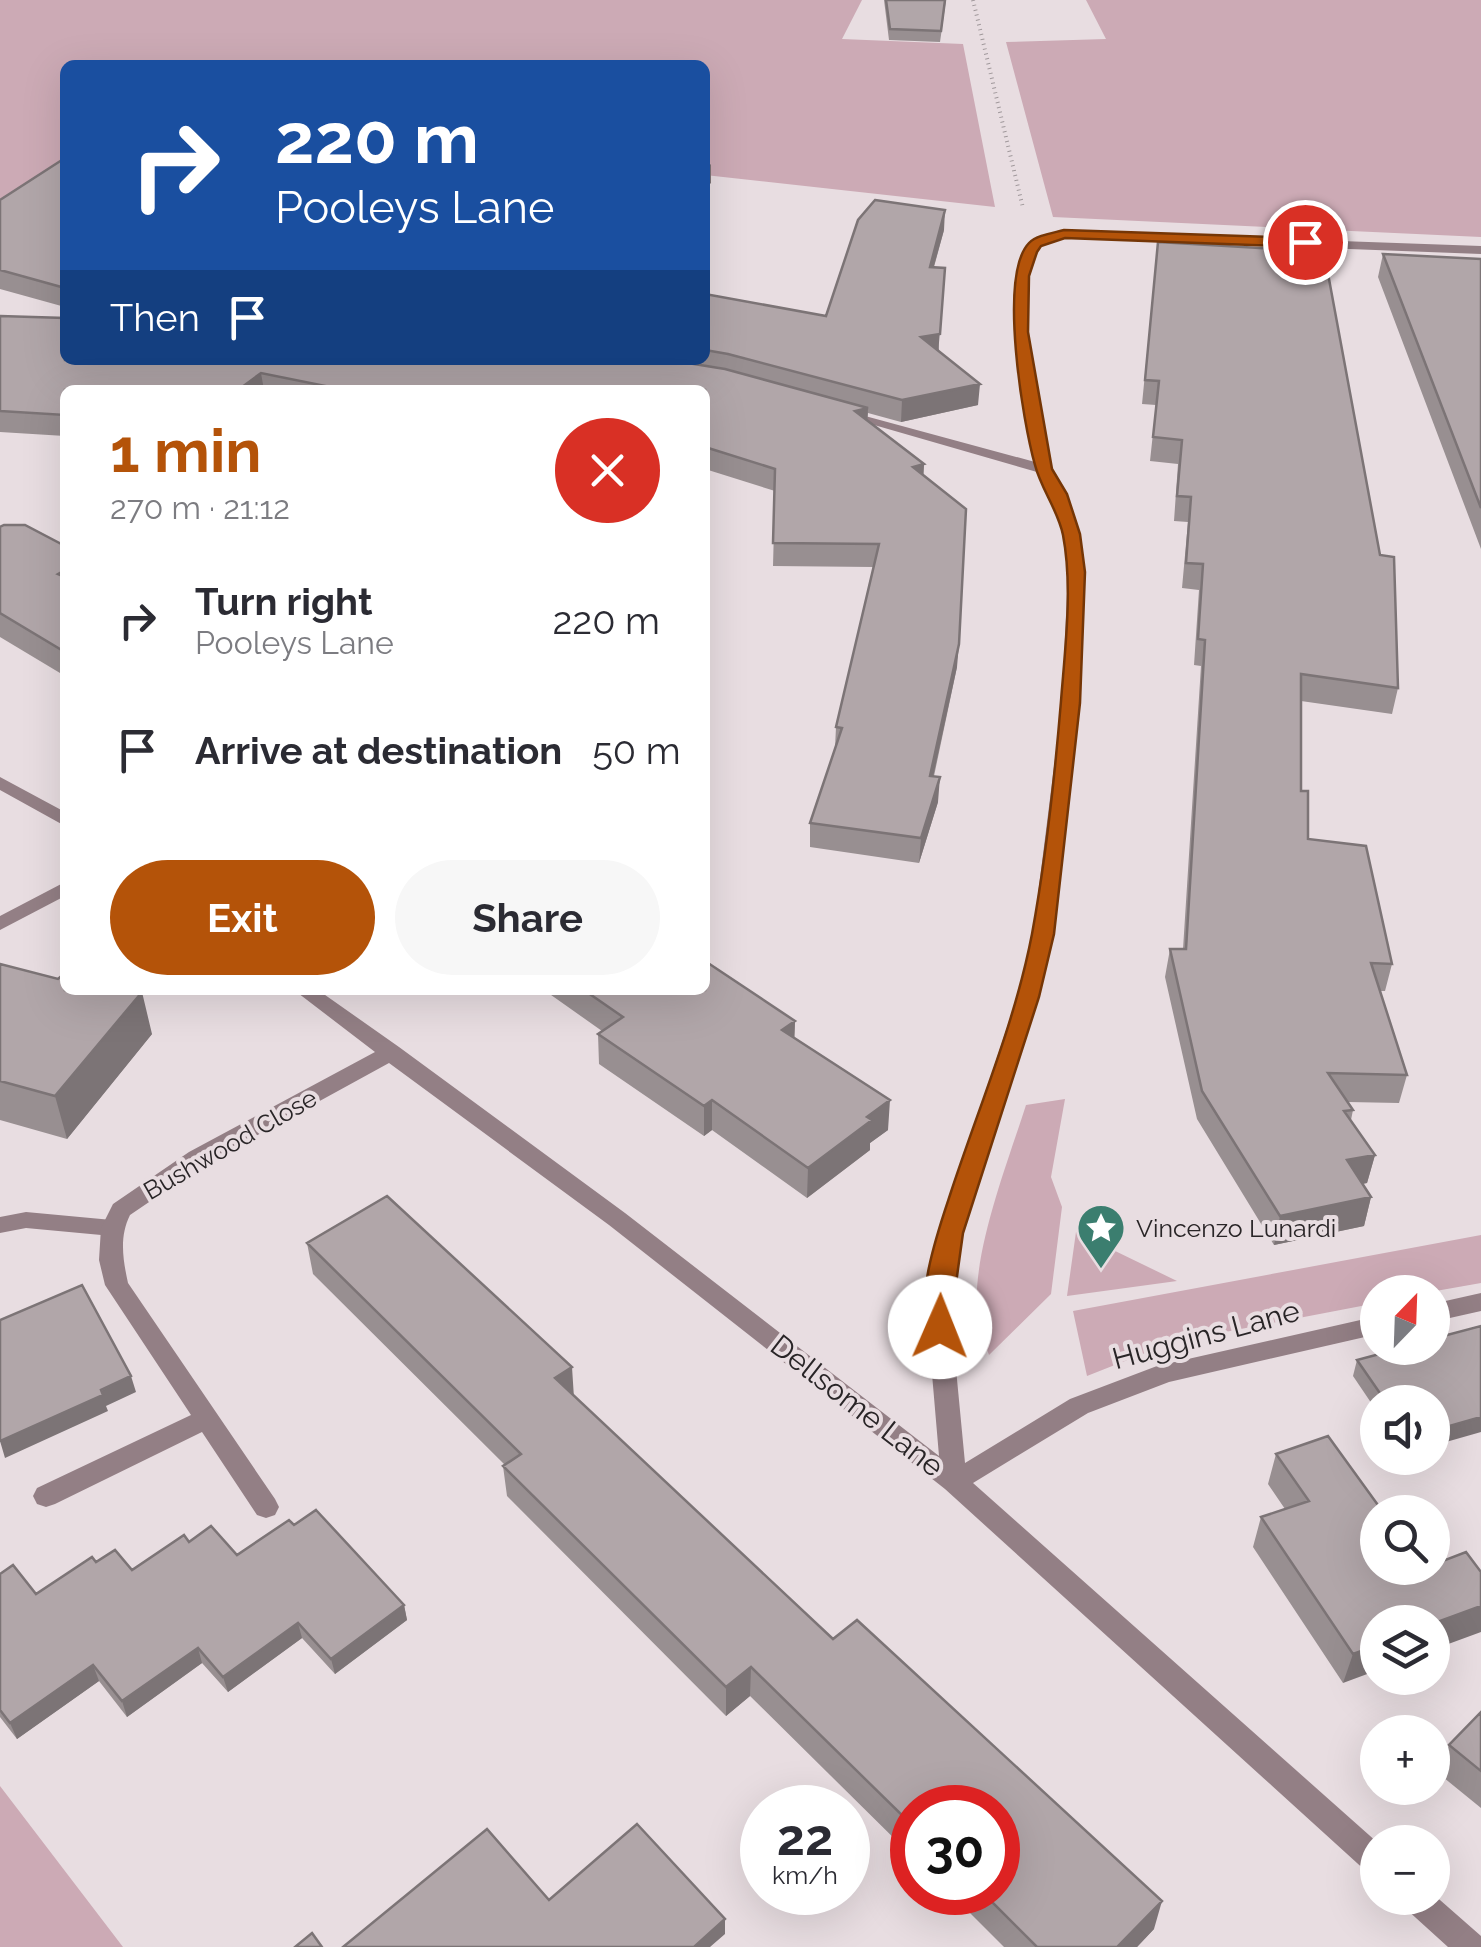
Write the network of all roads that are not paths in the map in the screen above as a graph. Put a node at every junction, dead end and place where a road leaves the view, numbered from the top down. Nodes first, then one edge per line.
1 (1481, 250) edge
2 (832, 410) edge
3 (1044, 469) junction
4 (0, 782) edge
5 (60, 817) edge
6 (60, 891) edge
7 (0, 924) edge
8 (311, 995) edge
9 (392, 1052) junction
10 (0, 1225) edge
11 (112, 1228) junction
12 (1481, 1302) edge
13 (1450, 1309) edge
14 (1360, 1329) edge
15 (207, 1418) junction
16 (954, 1482) junction
17 (46, 1496) dead end
18 (266, 1507) dead end
19 (1360, 1847) edge
20 (1435, 1915) edge
21 (1471, 1947) edge

1 - 3 street
2 - 3 street
3 - 16 street
4 - 5 street
6 - 7 street
8 - 9 street, Dellsome Lane
9 - 11 street, Bushwood Close
9 - 16 street, Dellsome Lane
10 - 11 street
11 - 15 street
12 - 13 street
14 - 16 street, Huggins Lane
15 - 17 street
15 - 18 street
16 - 19 street, Dellsome Lane
20 - 21 street

